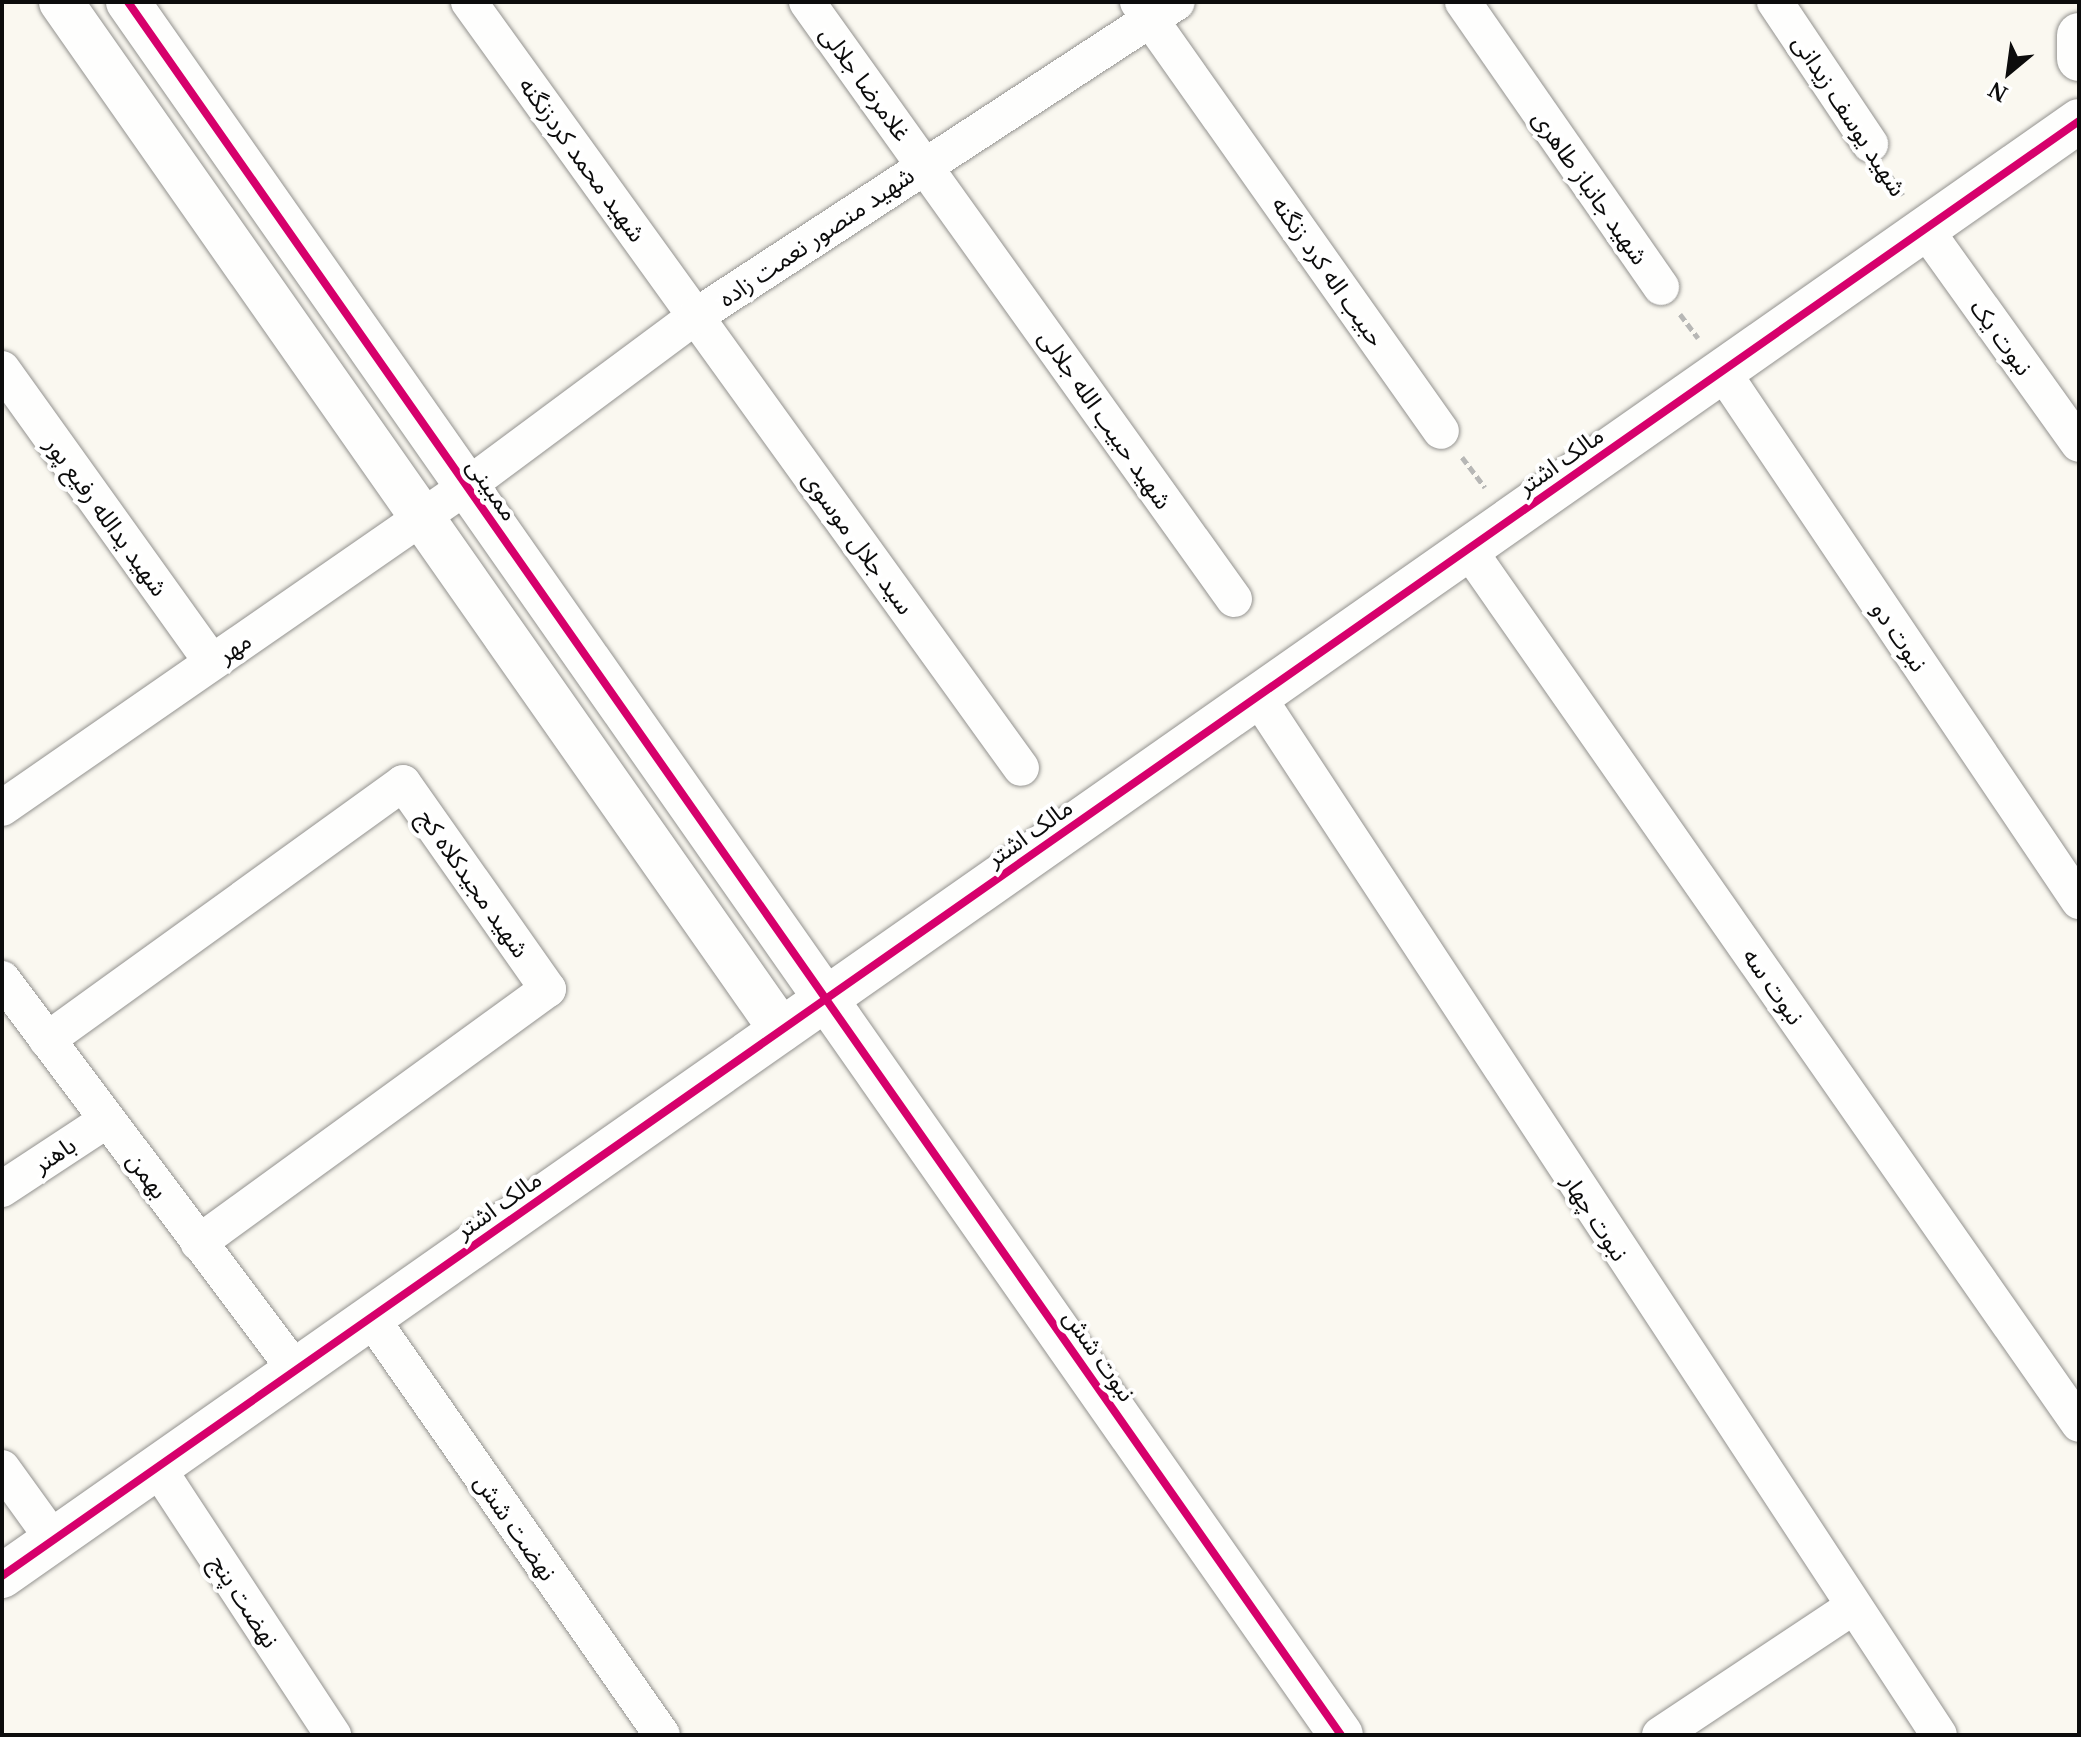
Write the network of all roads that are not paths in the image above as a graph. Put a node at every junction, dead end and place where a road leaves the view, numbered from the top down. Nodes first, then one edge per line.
1 (61, 2) edge
2 (469, 2) edge
3 (807, 2) edge
4 (1463, 2) edge
5 (1775, 2) edge
6 (136, 5) edge
7 (1155, 8) edge
8 (2079, 35) edge
9 (2079, 59) edge
10 (2079, 121) edge
11 (1870, 144) road end
12 (924, 164) junction
13 (1925, 229) junction
14 (1661, 287) road end
15 (696, 316) junction
16 (2, 369) edge
17 (1722, 371) junction
18 (1441, 431) road end
19 (2079, 444) edge
20 (467, 486) junction
21 (422, 517) junction
22 (1468, 549) junction
23 (1234, 599) dead end
24 (212, 662) junction
25 (1258, 697) junction
26 (1021, 768) dead end
27 (2, 808) edge
28 (2079, 901) edge
29 (2, 979) edge
30 (826, 998) junction
31 (781, 1030) junction
32 (47, 1040) junction
33 (107, 1120) junction
34 (2, 1189) edge
35 (198, 1243) junction
36 (371, 1318) junction
37 (296, 1370) junction
38 (2079, 1424) edge
39 (157, 1467) junction
40 (2, 1468) edge
41 (54, 1540) junction
42 (2, 1576) edge
43 (1851, 1608) junction
44 (333, 1735) edge
45 (662, 1735) edge
46 (1341, 1735) edge
47 (1660, 1735) edge
48 (1939, 1735) edge

1 - 21 street
2 - 15 street, شهید محمد کردزنگنه
3 - 12 street, غلامرضا جلالی
4 - 14 street, شهید جانباز طاهری
5 - 11 street, شهید یوسف زیدانی
6 - 20 street, ممبینی
7 - 12 street, شهید منصور نعمت زاده
7 - 18 street, حبیب اله کرد زنگنه
8 - 9 street
10 - 13 street, مالک اشتر
12 - 15 street, شهید منصور نعمت زاده
12 - 23 street, شهید حبیب الله جلالی
13 - 17 street, مالک اشتر
13 - 19 street, نبوت یک
15 - 20 street, شهید منصور نعمت زاده
15 - 26 street, سید جلال موسوی
16 - 24 street, شهید یدالله رفیع پور
17 - 22 street, مالک اشتر
17 - 28 street, نبوت دو
20 - 21 street, مهر
20 - 30 street, ممبینی
21 - 24 street, مهر
21 - 31 street
22 - 25 street, مالک اشتر
22 - 38 street, نبوت سه
24 - 27 street, مهر
25 - 30 street, مالک اشتر
25 - 43 street, نبوت چهار
29 - 32 street, بهمن
30 - 31 street, مالک اشتر
30 - 46 street, نبوت شش
31 - 36 street, مالک اشتر
32 - 33 street, بهمن
32 - 35 street, شهید مجیدکلاه کج
33 - 34 street, باهنر
33 - 35 street, بهمن
35 - 37 street, بهمن
36 - 37 street, مالک اشتر
36 - 45 street, نهضت شش
37 - 39 street, مالک اشتر
39 - 41 street, مالک اشتر
39 - 44 street, نهضت پنج
40 - 41 street
41 - 42 street, مالک اشتر
43 - 47 street
43 - 48 street, نبوت چهار

